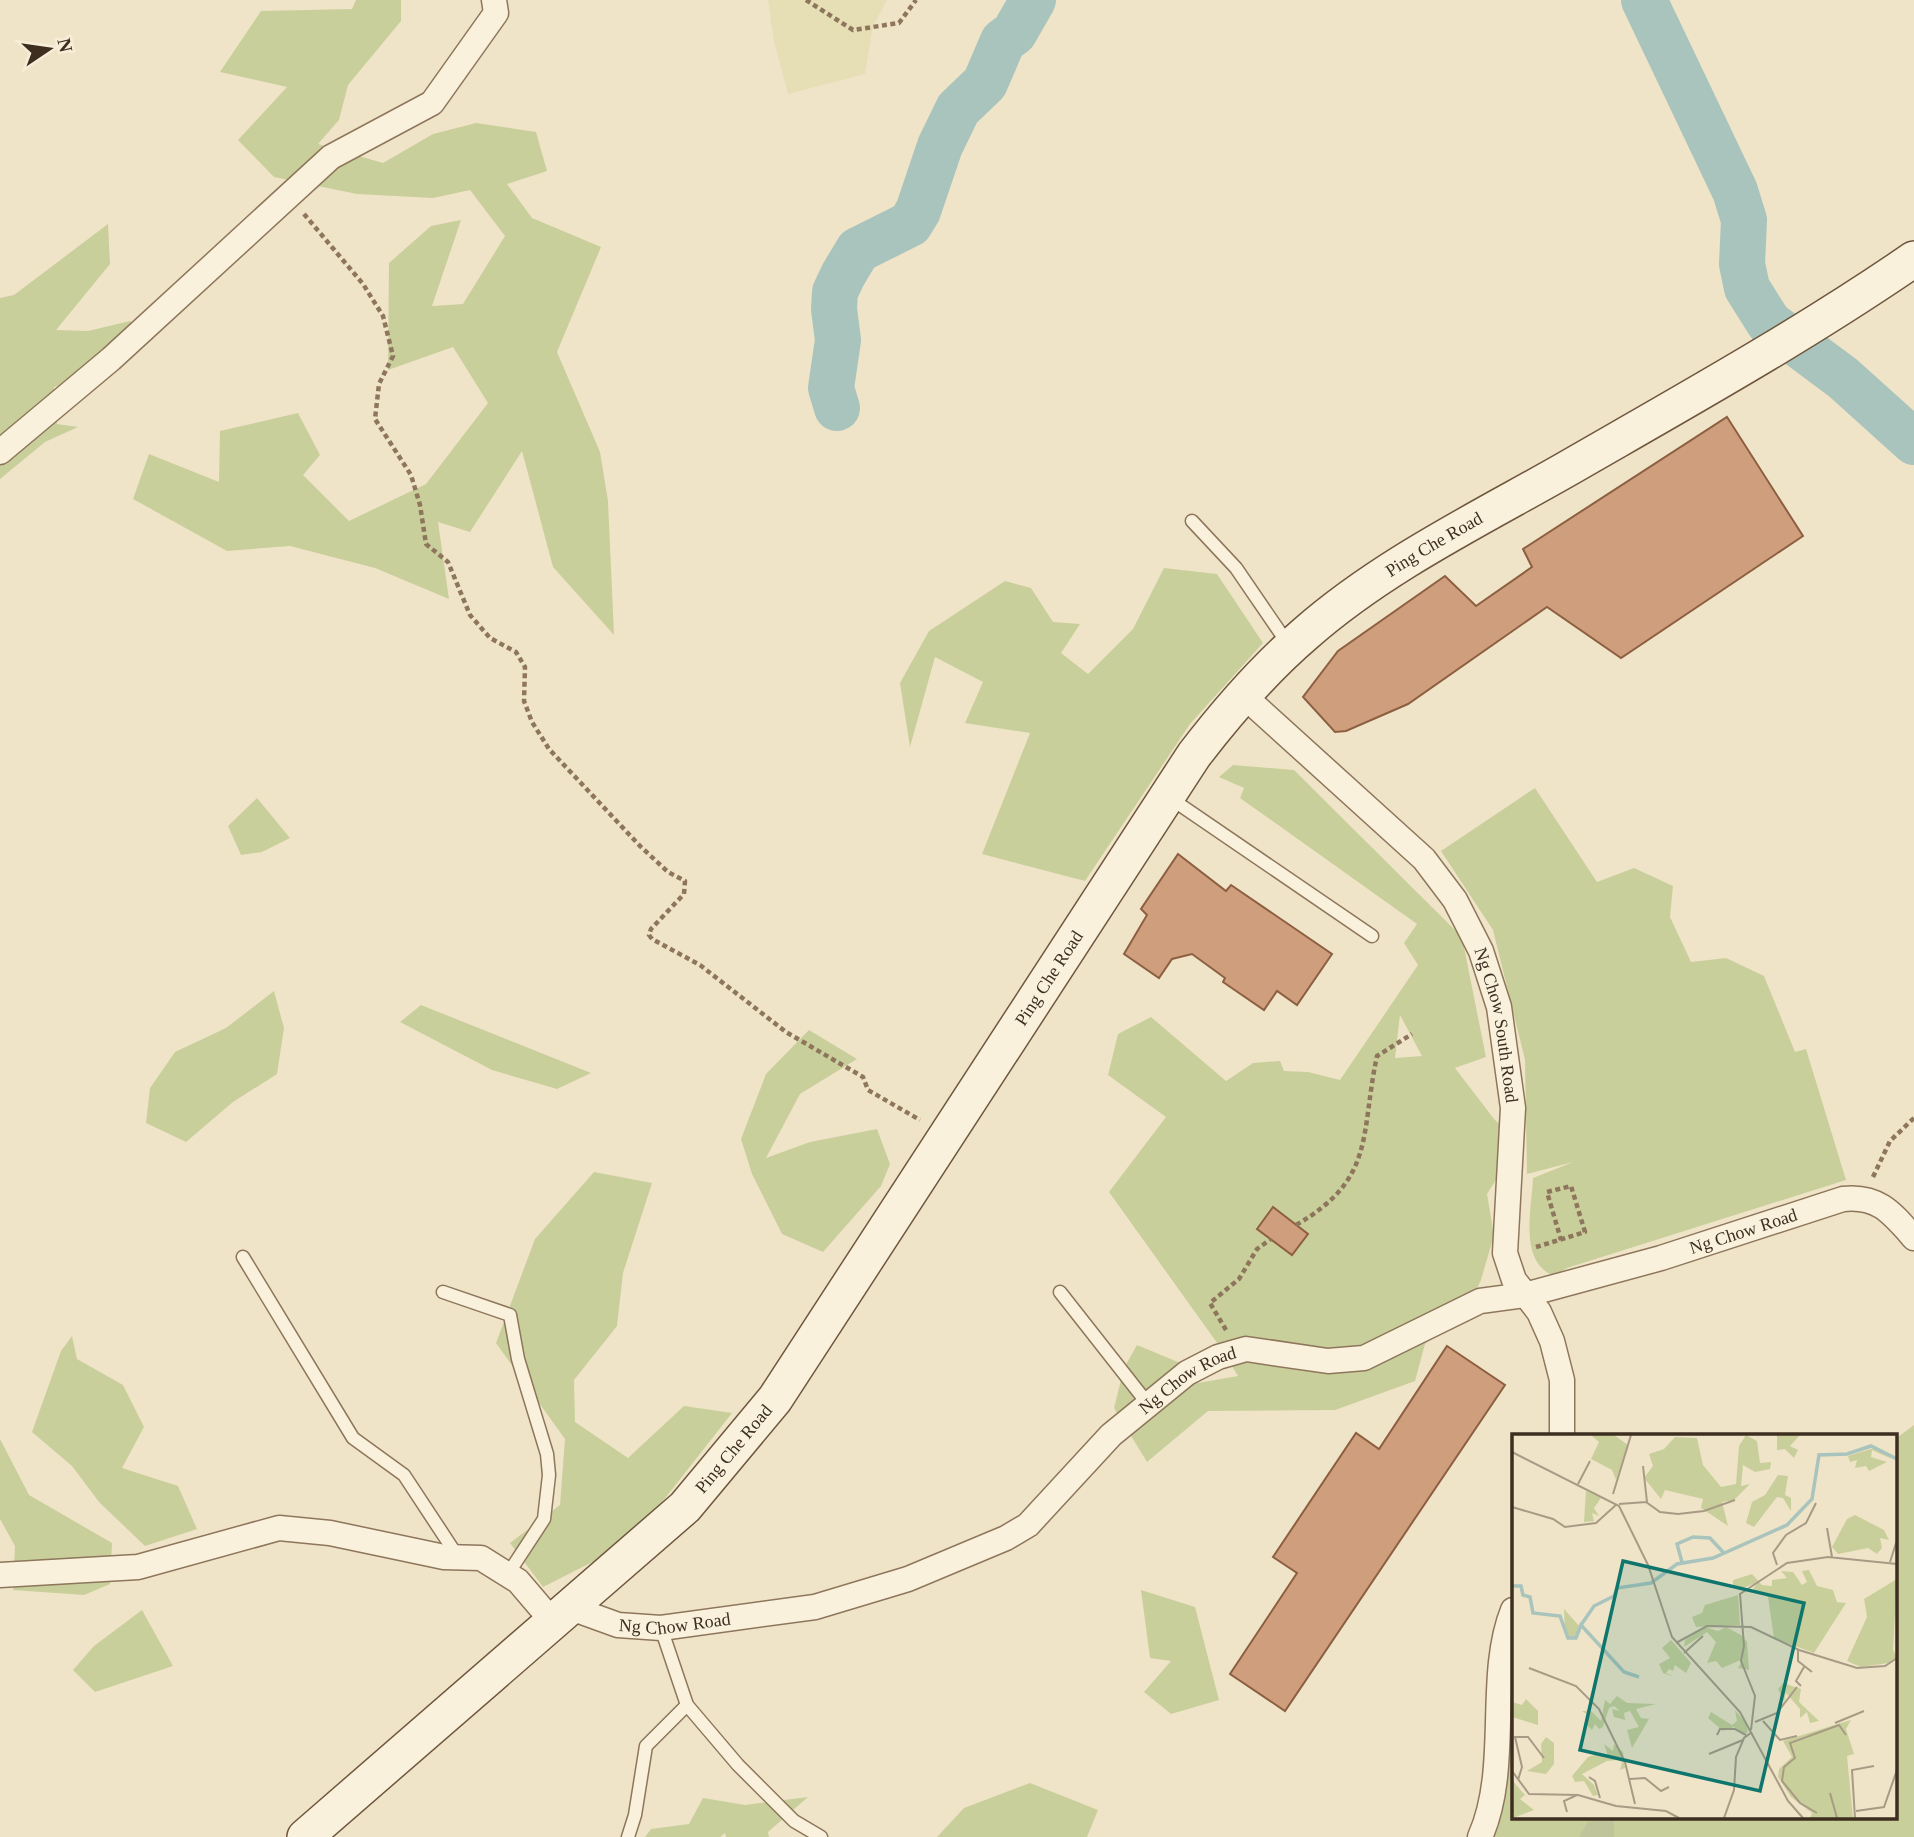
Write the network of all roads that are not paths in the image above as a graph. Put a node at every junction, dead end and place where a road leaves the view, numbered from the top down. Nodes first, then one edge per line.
1 (494, 0) edge
2 (1914, 259) edge
3 (0, 452) edge
4 (1192, 521) dead end
5 (1290, 647) junction
6 (1243, 695) junction
7 (1166, 796) junction
8 (1372, 936) dead end
9 (1914, 1238) edge
10 (243, 1257) dead end
11 (443, 1292) dead end
12 (1060, 1292) dead end
13 (1525, 1294) junction
14 (1148, 1404) junction
15 (1562, 1434) edge
16 (458, 1557) junction
17 (508, 1574) junction
18 (0, 1575) edge
19 (1512, 1613) edge
20 (562, 1615) junction
21 (661, 1628) junction
22 (687, 1705) junction
23 (305, 1837) edge
24 (628, 1837) edge
25 (821, 1837) edge
26 (1480, 1837) edge

1 - 3 street
2 - 5 street, Ping Che Road
4 - 5 lane
5 - 6 street, Ping Che Road
6 - 7 street, Ping Che Road
6 - 13 street, Ng Chow South Road
7 - 8 lane
7 - 20 street, Ping Che Road
9 - 13 street, Ng Chow Road
10 - 16 lane
11 - 17 lane
12 - 14 lane
13 - 14 street, Ng Chow Road
13 - 15 street, Ng Chow South Road
14 - 21 street, Ng Chow Road
16 - 17 street
16 - 18 street
17 - 20 street
19 - 26 street
20 - 21 street, Ng Chow Road
20 - 23 street, Ping Che Road
21 - 22 lane
22 - 24 lane
22 - 25 lane

